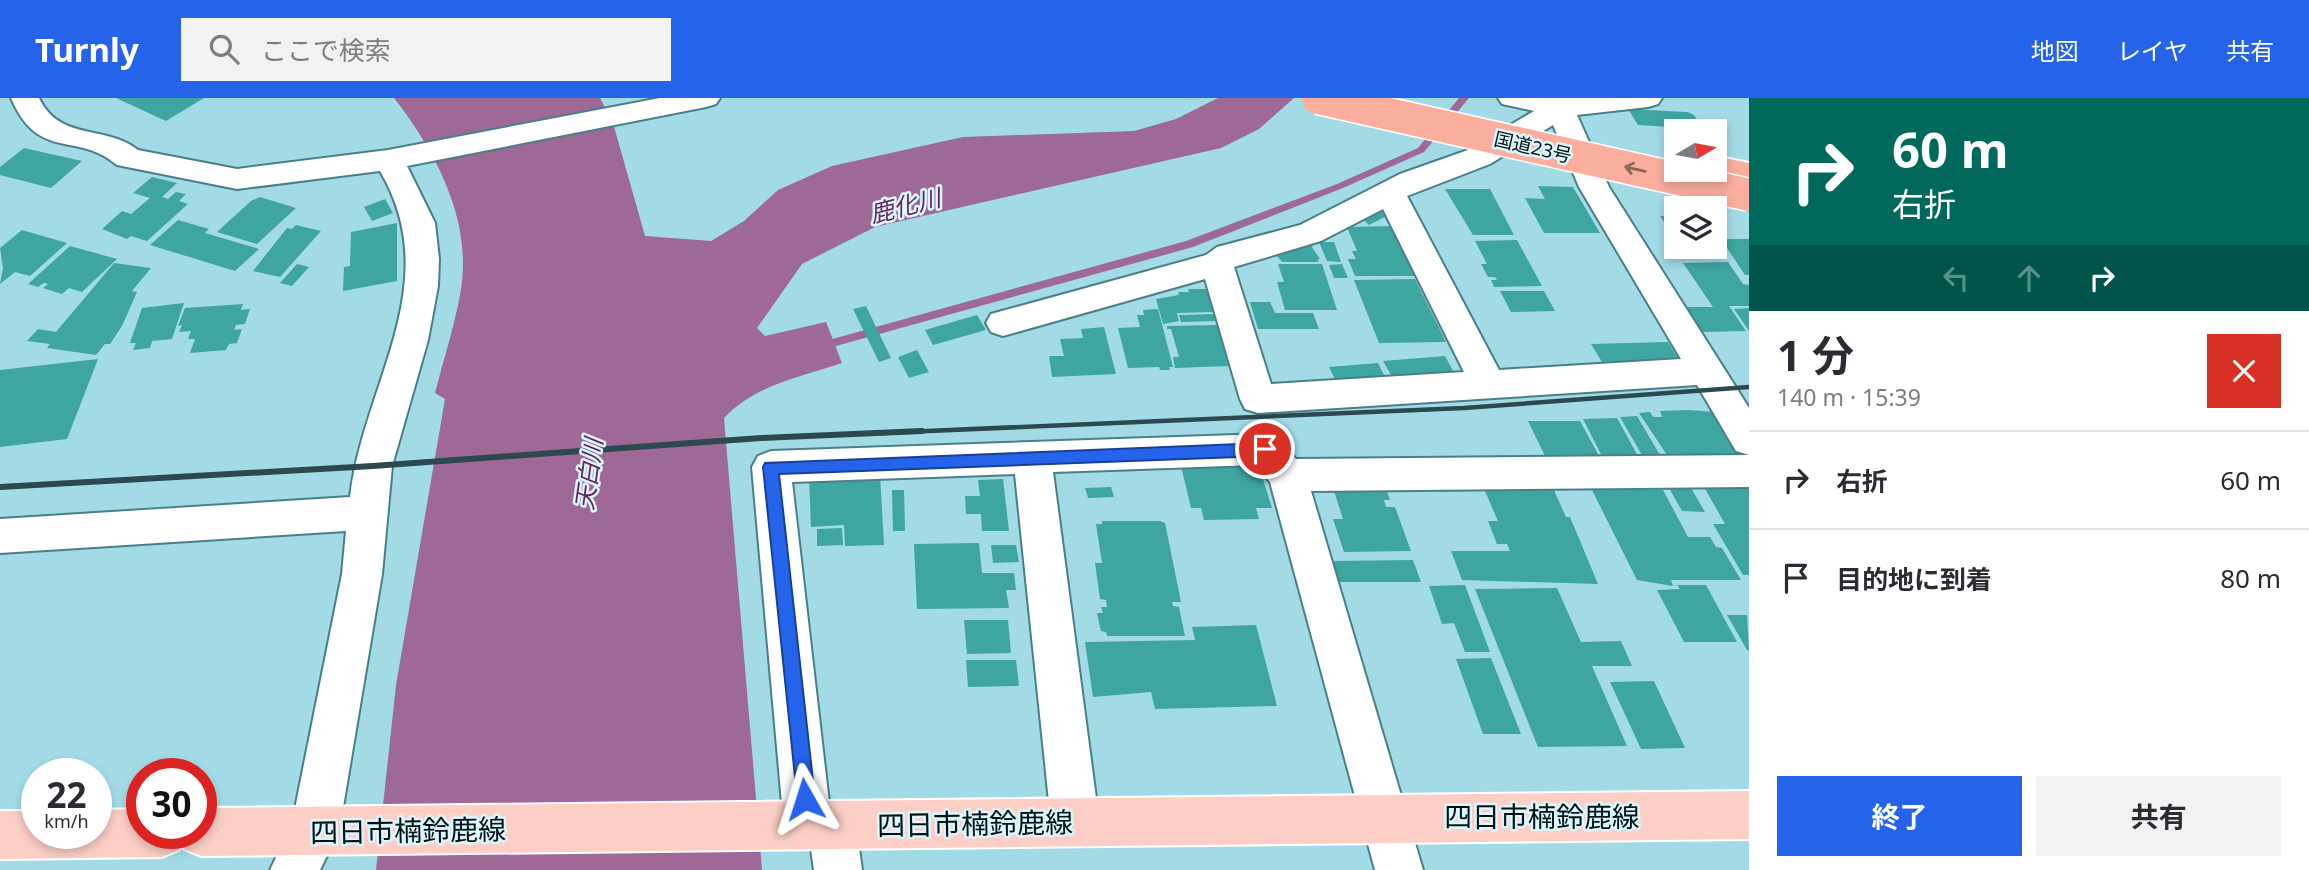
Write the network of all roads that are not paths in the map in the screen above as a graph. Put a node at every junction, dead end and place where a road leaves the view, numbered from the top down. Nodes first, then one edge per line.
1 (25, 98) edge
2 (706, 98) edge
3 (1318, 98) edge
4 (1405, 98) edge
5 (1648, 98) edge
6 (1536, 102) edge
7 (1664, 155) edge
8 (388, 160) junction
9 (1727, 168) edge
10 (1749, 173) edge
11 (1390, 192) junction
12 (1749, 195) edge
13 (1217, 264) junction
14 (1003, 323) dead end
15 (1706, 371) junction
16 (1489, 386) junction
17 (1749, 440) edge
18 (1032, 458) junction
19 (1749, 471) edge
20 (1287, 474) junction
21 (370, 513) junction
22 (0, 536) edge
23 (1749, 814) edge
24 (1385, 817) junction
25 (1075, 821) junction
26 (126, 833) edge
27 (217, 834) edge
28 (0, 835) edge
29 (817, 837) edge
30 (321, 844) edge
31 (1399, 870) edge

1 - 8 street
2 - 8 street
12 -> 3 highway, 国道23号, bridge
4 - 7 highway, 国道23号
5 - 6 street
6 - 11 street
6 - 15 street
8 - 21 street
9 - 10 highway
11 - 13 street
11 - 16 street
13 - 14 street
13 - 16 street
15 - 16 street
15 - 17 street
18 - 20 street
18 - 25 street
18 - 29 street
19 - 20 street
20 - 24 street
21 - 22 street
21 - 30 street
23 - 24 main road, 四日市楠鈴鹿線
24 - 25 main road, 四日市楠鈴鹿線
24 - 31 street
25 - 29 main road, 四日市楠鈴鹿線
26 - 28 main road
27 - 30 main road, 四日市楠鈴鹿線
29 - 30 main road, 四日市楠鈴鹿線

